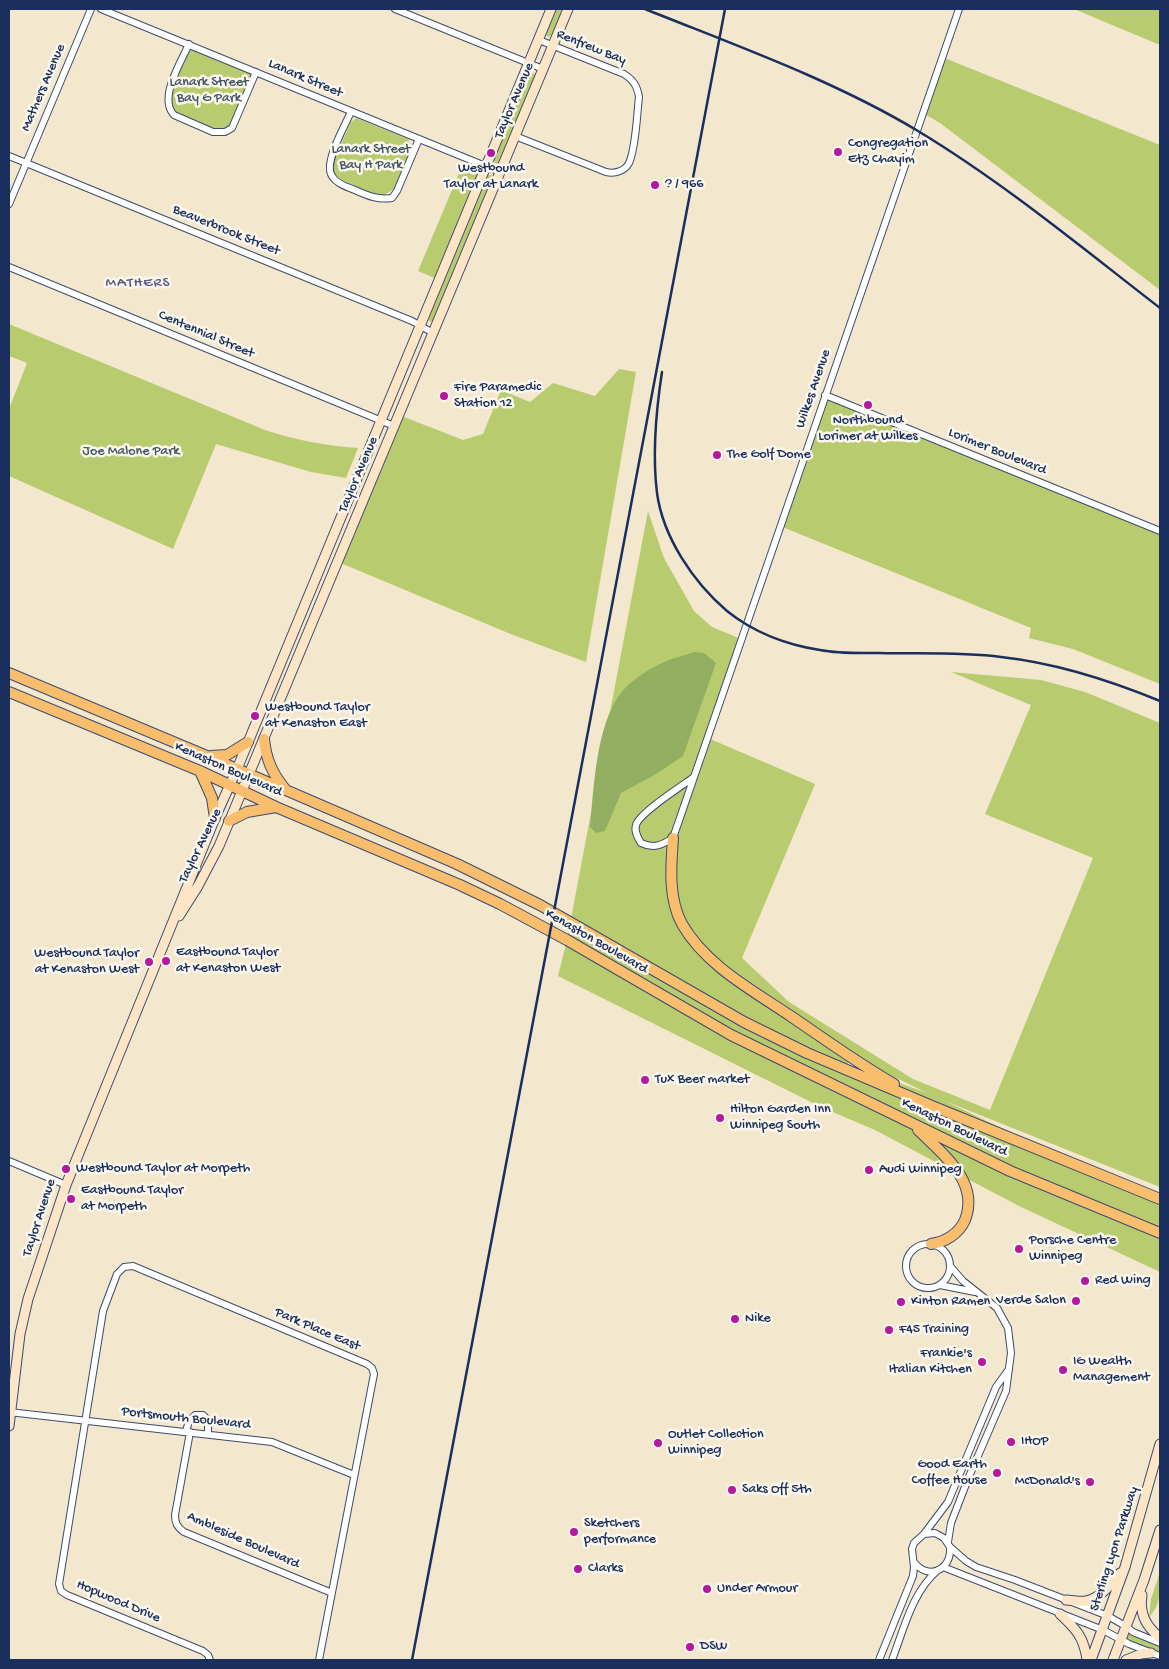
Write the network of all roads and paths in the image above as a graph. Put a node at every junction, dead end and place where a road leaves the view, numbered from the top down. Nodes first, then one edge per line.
1 (91, 9) edge
2 (101, 9) edge
3 (395, 9) edge
4 (552, 9) edge
5 (568, 9) edge
6 (959, 9) edge
7 (539, 40) junction
8 (189, 44) junction
9 (553, 46) junction
10 (529, 64) junction
11 (543, 69) junction
12 (256, 72) junction
13 (351, 112) junction
14 (515, 136) junction
15 (419, 139) junction
16 (9, 156) edge
17 (26, 163) junction
18 (486, 167) junction
19 (500, 172) junction
20 (9, 204) edge
21 (9, 267) edge
22 (420, 325) junction
23 (433, 333) junction
24 (825, 395) junction
25 (380, 421) junction
26 (394, 426) junction
27 (1160, 531) edge
28 (9, 674) edge
29 (9, 692) edge
30 (264, 739) junction
31 (248, 742) junction
32 (207, 756) junction
33 (237, 769) junction
34 (200, 771) junction
35 (249, 775) junction
36 (694, 777) junction
37 (230, 785) junction
38 (286, 790) junction
39 (243, 791) junction
40 (276, 807) junction
41 (215, 818) junction
42 (230, 821) junction
43 (673, 838) junction
44 (163, 945) junction
45 (932, 1106) junction
46 (910, 1123) junction
47 (9, 1161) edge
48 (66, 1185) junction
49 (1157, 1196) edge
50 (1149, 1228) junction
51 (1160, 1233) edge
52 (1160, 1237) edge
53 (931, 1244) junction
54 (950, 1266) junction
55 (940, 1285) junction
56 (976, 1292) junction
57 (1010, 1368) junction
58 (10, 1412) edge
59 (85, 1421) junction
60 (9, 1426) edge
61 (188, 1432) junction
62 (208, 1434) junction
63 (1160, 1444) edge
64 (354, 1475) junction
65 (1160, 1530) edge
66 (924, 1534) junction
67 (949, 1545) junction
68 (914, 1561) junction
69 (1125, 1567) junction
70 (941, 1569) junction
71 (1144, 1580) junction
72 (332, 1593) junction
73 (1066, 1600) junction
74 (1060, 1614) junction
75 (1108, 1616) junction
76 (1127, 1626) junction
77 (1103, 1630) junction
78 (1160, 1638) edge
79 (1122, 1640) junction
80 (1160, 1643) edge
81 (1156, 1655) edge
82 (210, 1660) edge
83 (319, 1660) edge
84 (879, 1660) edge
85 (892, 1660) edge
86 (1086, 1660) edge
87 (1091, 1660) edge
88 (1113, 1660) edge
89 (1126, 1660) edge

1 - 17 street, Mathers Avenue
2 - 8 street, Lanark Street
3 - 10 street
4 - 7 main road, Taylor Avenue
5 - 9 main road, Taylor Avenue
6 - 24 street, Wilkes Avenue
7 - 9 street, Renfrew Bay
7 - 10 main road, Taylor Avenue
8 - 12 street, Lanark Street
8 - 12 street
9 - 11 main road, Taylor Avenue
9 - 14 street, Renfrew Bay
10 - 11 street
10 - 18 main road, Taylor Avenue
11 - 14 main road, Taylor Avenue
12 - 13 street, Lanark Street
13 - 15 street, Lanark Street
13 - 15 street
14 - 19 main road, Taylor Avenue
15 - 18 street, Lanark Street
16 - 17 street, Beaverbrook Street
17 - 20 street, Mathers Avenue
17 - 22 street, Beaverbrook Street
18 - 19 street, Lanark Street
18 - 22 main road, Taylor Avenue
19 - 23 main road, Taylor Avenue
21 - 25 street, Centennial Street
22 - 23 street, Beaverbrook Street
22 - 25 main road, Taylor Avenue
23 - 26 main road, Taylor Avenue
24 - 27 street, Lorimer Boulevard
24 - 36 street, Wilkes Avenue
25 - 26 street, Centennial Street
25 - 31 main road, Taylor Avenue
26 - 30 main road, Taylor Avenue
28 - 32 main road, Kenaston Boulevard
29 - 34 main road, Kenaston Boulevard
30 - 35 main road, Taylor Avenue
30 - 38 main road
31 - 32 main road
31 - 33 main road, Taylor Avenue
32 - 33 main road, Kenaston Boulevard
33 - 35 main road, Kenaston Boulevard
33 - 37 main road, Taylor Avenue
34 - 37 main road, Kenaston Boulevard
34 - 41 main road
35 - 38 main road, Kenaston Boulevard
35 - 39 main road, Taylor Avenue
36 - 43 street, Wilkes Avenue
36 - 43 street
37 - 39 main road, Kenaston Boulevard
37 - 41 main road, Taylor Avenue
38 - 45 main road, Kenaston Boulevard
39 - 40 main road, Kenaston Boulevard
39 - 42 main road, Taylor Avenue
40 - 42 main road
40 - 46 main road, Kenaston Boulevard
41 - 44 main road, Taylor Avenue
42 - 44 main road, Taylor Avenue
43 - 45 main road
44 - 48 main road, Taylor Avenue
45 - 49 main road, Kenaston Boulevard
46 - 50 main road, Kenaston Boulevard
46 - 53 main road
47 - 48 street
48 - 58 main road, Taylor Avenue
50 - 51 main road, Kenaston Boulevard
50 - 52 main road
53 - 54 street
53 - 55 street
54 - 55 street
54 - 56 street
55 - 56 street
56 - 57 street
57 - 66 street
57 - 67 street
58 - 59 street, Portsmouth Boulevard
58 - 60 main road, Taylor Avenue
59 - 61 street, Portsmouth Boulevard
59 - 64 street, Park Place East
59 - 82 street, Hopwood Drive
61 - 62 street, Portsmouth Boulevard
61 - 62 street
61 - 72 street, Ambleside Boulevard
62 - 64 street, Portsmouth Boulevard
63 - 69 main road, Sterling Lyon Parkway
64 - 72 street, Park Place East
65 - 71 main road
66 - 67 street
66 - 68 street
67 - 70 street
67 - 73 street
68 - 70 street
68 - 84 street
69 - 73 main road
69 - 75 main road, Sterling Lyon Parkway
70 - 74 street
70 - 85 street
71 - 76 main road
71 - 78 main road
72 - 83 street, Park Place East
73 - 75 street
74 - 77 street
74 - 86 main road
75 - 76 street
75 - 77 main road, Sterling Lyon Parkway
76 - 79 main road
76 - 80 street
77 - 79 street
77 - 87 main road, Sterling Lyon Parkway
79 - 81 street
79 - 88 main road
81 - 89 main road

